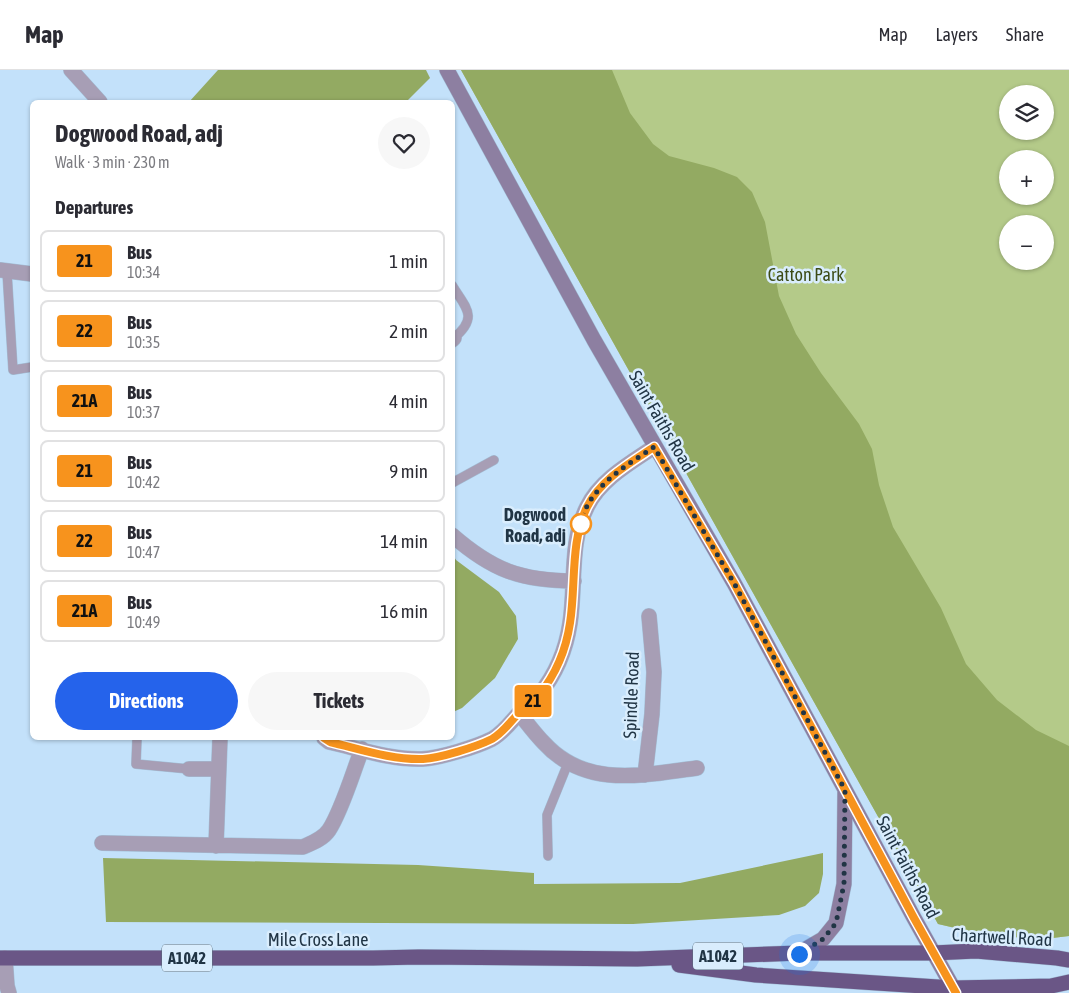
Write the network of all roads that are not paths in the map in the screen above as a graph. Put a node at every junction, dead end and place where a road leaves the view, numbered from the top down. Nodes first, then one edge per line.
1 (71, 70) edge
2 (447, 70) edge
3 (98, 100) edge
4 (4, 271) edge
5 (30, 274) edge
6 (455, 291) edge
7 (455, 337) edge
8 (30, 367) edge
9 (654, 447) junction
10 (494, 460) dead end
11 (455, 482) edge
12 (455, 537) edge
13 (574, 581) junction
14 (649, 616) dead end
15 (519, 713) junction
16 (137, 740) edge
17 (220, 740) edge
18 (327, 740) edge
19 (362, 749) junction
20 (568, 763) junction
21 (697, 768) dead end
22 (188, 769) joint
23 (218, 769) junction
24 (645, 775) junction
25 (845, 790) junction
26 (102, 843) dead end
27 (216, 846) junction
28 (548, 856) dead end
29 (933, 953) junction
30 (799, 954) junction
31 (3, 958) edge
32 (637, 959) junction
33 (1069, 960) edge
34 (1069, 982) edge
35 (1051, 986) junction
36 (955, 990) edge
37 (9, 993) edge
38 (1035, 993) edge

1 - 3 street
2 - 9 street, Saint Faiths Road
4 - 5 street
4 - 8 lane
6 - 7 lane
9 - 13 street
9 - 25 street, Saint Faiths Road
10 - 11 lane
12 - 13 street
13 - 15 street
14 - 24 street, Spindle Road
15 - 19 street
15 - 20 street
16 - 22 lane
17 - 23 street
18 - 19 street
19 - 27 street
20 - 24 street
20 - 28 lane
21 - 24 street
22 - 23 street
23 - 27 street
25 - 29 street, Saint Faiths Road
25 - 30 street, Saint Faiths Road
26 - 27 street
29 - 30 highway, Mile Cross Lane / A1042
29 - 33 highway, Chartwell Road / A1042
29 - 36 street, Saint Faiths Road
30 - 32 highway, Mile Cross Lane / A1042
31 - 32 highway, Mile Cross Lane / A1042
31 - 37 street
32 - 36 highway, Mile Cross Lane / A1042
34 - 35 highway, A1042
35 - 36 highway, A1042
35 - 38 street

